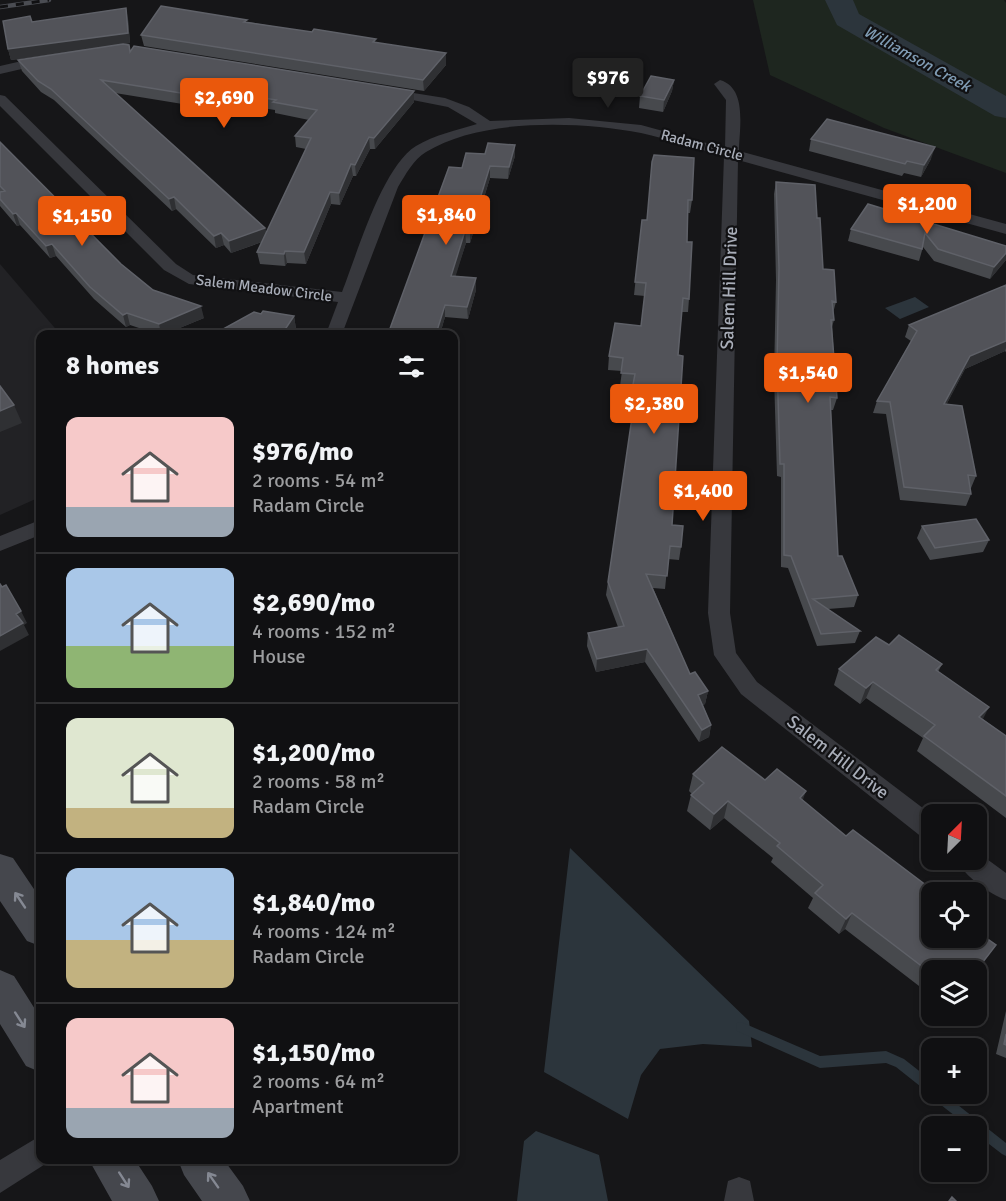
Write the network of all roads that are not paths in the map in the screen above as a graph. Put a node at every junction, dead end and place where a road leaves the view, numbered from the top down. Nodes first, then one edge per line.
1 (61, 57) edge
2 (0, 70) edge
3 (720, 84) dead end
4 (376, 89) edge
5 (0, 99) edge
6 (486, 126) junction
7 (733, 153) junction
8 (1006, 229) edge
9 (349, 298) junction
10 (336, 330) edge
11 (36, 529) edge
12 (0, 544) edge
13 (921, 821) edge
14 (0, 870) edge
15 (983, 870) edge
16 (1006, 888) edge
17 (36, 923) edge
18 (0, 989) edge
19 (36, 1046) edge
20 (36, 1154) edge
21 (113, 1164) edge
22 (202, 1164) edge
23 (0, 1178) edge
24 (137, 1201) edge
25 (228, 1201) edge

1 - 2 street
3 - 7 street, Salem Hill Drive
4 - 6 street
5 - 9 street, Salem Meadow Circle
6 - 7 street, Radam Circle
6 - 9 street, Radam Circle
7 - 8 street, Radam Circle
7 - 13 street, Salem Hill Drive
9 - 10 street, Radam Circle
11 - 12 street
17 -> 14 main road
15 - 16 street
18 -> 19 main road
20 - 23 street
21 -> 24 main road
25 -> 22 main road

